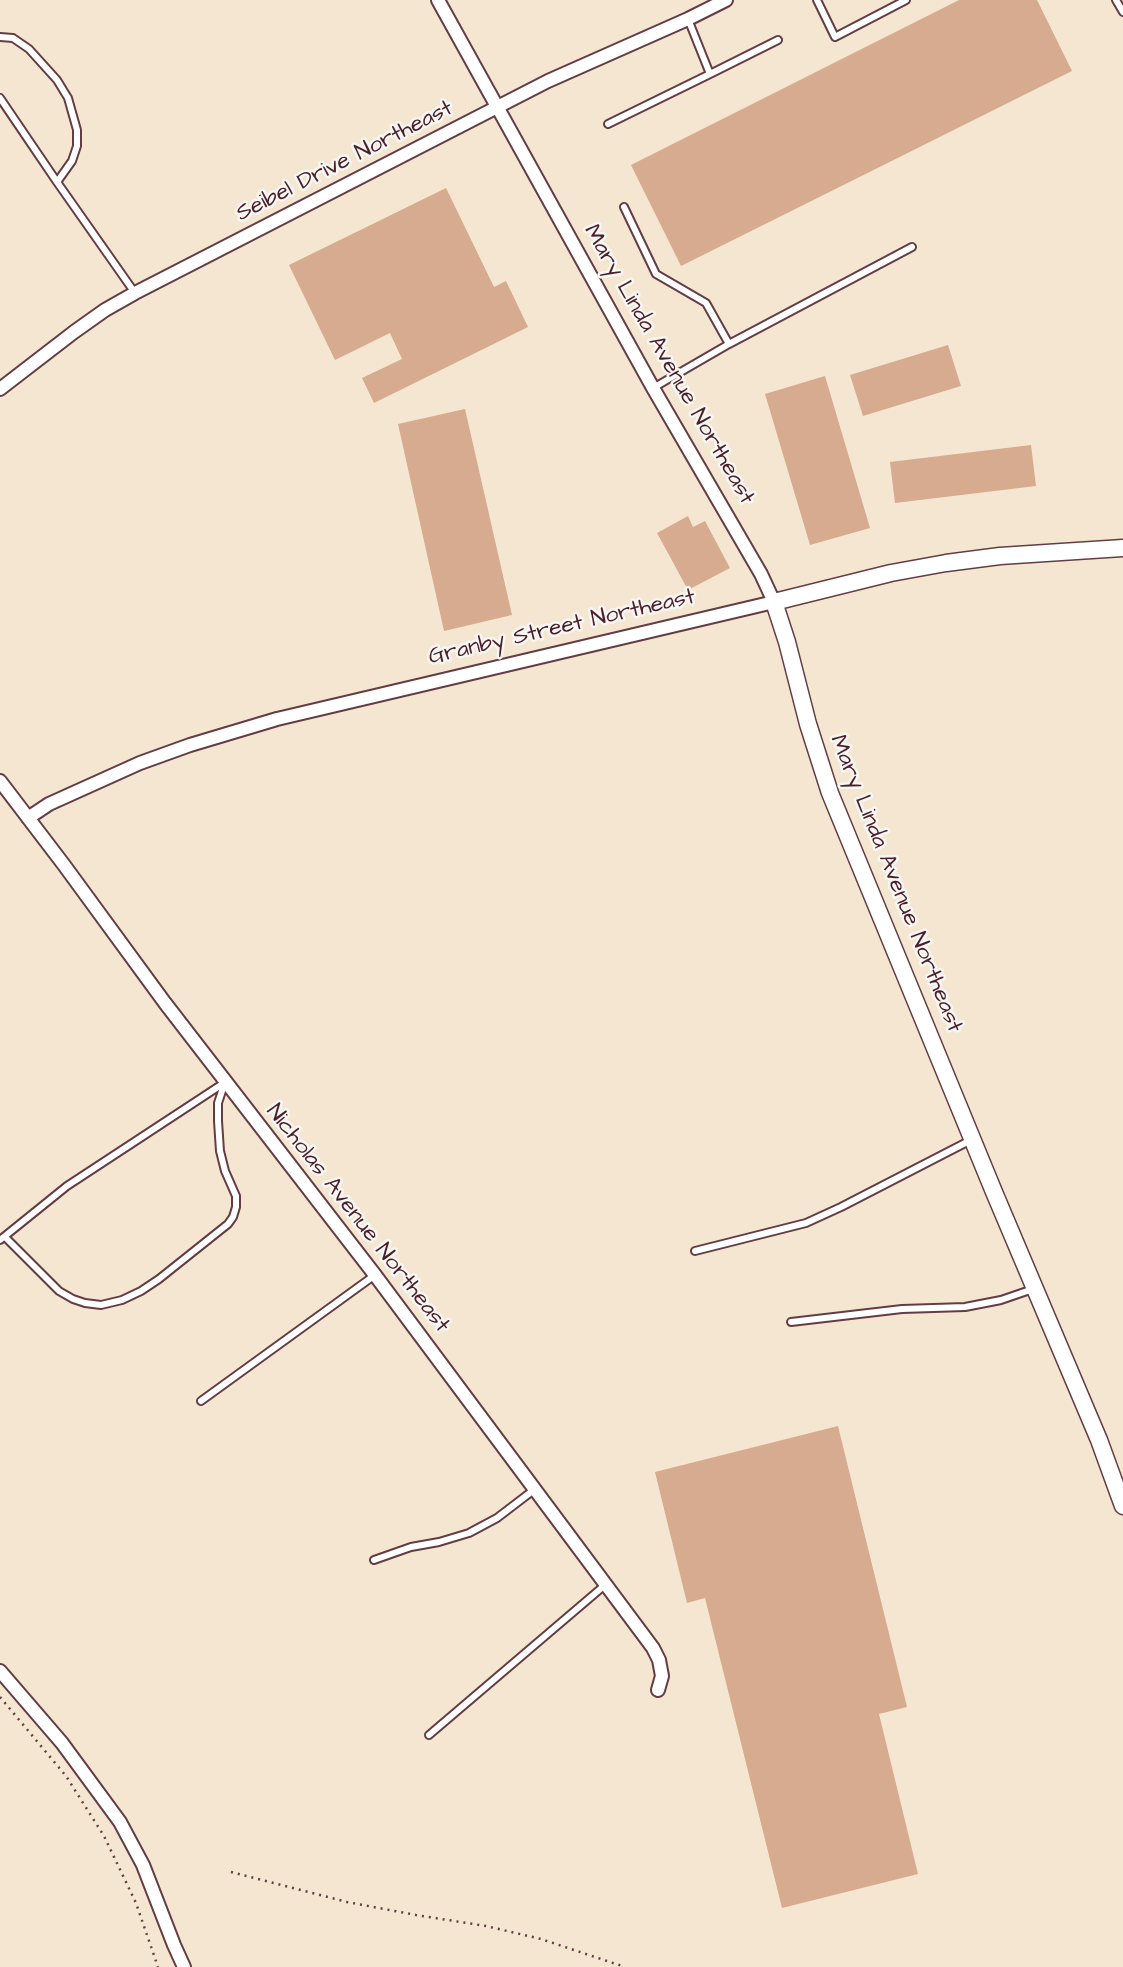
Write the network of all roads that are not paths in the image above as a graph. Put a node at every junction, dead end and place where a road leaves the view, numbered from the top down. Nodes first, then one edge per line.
1 (438, 0) edge
2 (726, 0) edge
3 (817, 0) edge
4 (906, 0) edge
5 (1115, 0) edge
6 (1123, 12) edge
7 (688, 19) junction
8 (0, 37) edge
9 (778, 40) dead end
10 (710, 74) junction
11 (0, 98) edge
12 (498, 107) junction
13 (608, 124) dead end
14 (57, 182) junction
15 (624, 207) dead end
16 (912, 247) dead end
17 (135, 293) junction
18 (729, 344) junction
19 (653, 388) junction
20 (0, 389) edge
21 (1123, 548) edge
22 (774, 602) junction
23 (0, 782) edge
24 (28, 817) junction
25 (225, 1082) junction
26 (973, 1139) junction
27 (2, 1238) edge
28 (695, 1251) dead end
29 (375, 1275) junction
30 (1034, 1289) junction
31 (791, 1322) dead end
32 (201, 1401) dead end
33 (535, 1489) junction
34 (1123, 1506) edge
35 (374, 1560) dead end
36 (605, 1586) junction
37 (0, 1671) edge
38 (658, 1690) dead end
39 (429, 1735) dead end
40 (184, 1967) edge

1 - 12 street, Mary Linda Avenue Northeast
2 - 7 street, Seibel Drive Northeast
3 - 4 lane
5 - 6 lane
7 - 10 lane
7 - 12 street, Seibel Drive Northeast
8 - 14 lane
9 - 10 lane
10 - 13 lane
11 - 14 lane
12 - 17 street, Seibel Drive Northeast
12 - 19 street, Mary Linda Avenue Northeast
14 - 17 lane
15 - 18 lane
16 - 18 lane
17 - 20 street, Seibel Drive Northeast
18 - 19 lane
19 - 22 street, Mary Linda Avenue Northeast
21 - 22 street, Granby Street Northeast
22 - 24 street, Granby Street Northeast
22 - 26 street, Mary Linda Avenue Northeast
23 - 24 street, Nicholas Avenue Northeast
24 - 25 street, Nicholas Avenue Northeast
25 - 27 lane
25 - 27 lane
25 - 29 street, Nicholas Avenue Northeast
26 - 28 lane
26 - 30 street, Mary Linda Avenue Northeast
29 - 32 lane
29 - 33 street, Nicholas Avenue Northeast
30 - 31 lane
30 - 34 street, Mary Linda Avenue Northeast
33 - 35 lane
33 - 36 street, Nicholas Avenue Northeast
36 - 38 street, Nicholas Avenue Northeast
36 - 39 lane
37 - 40 street

